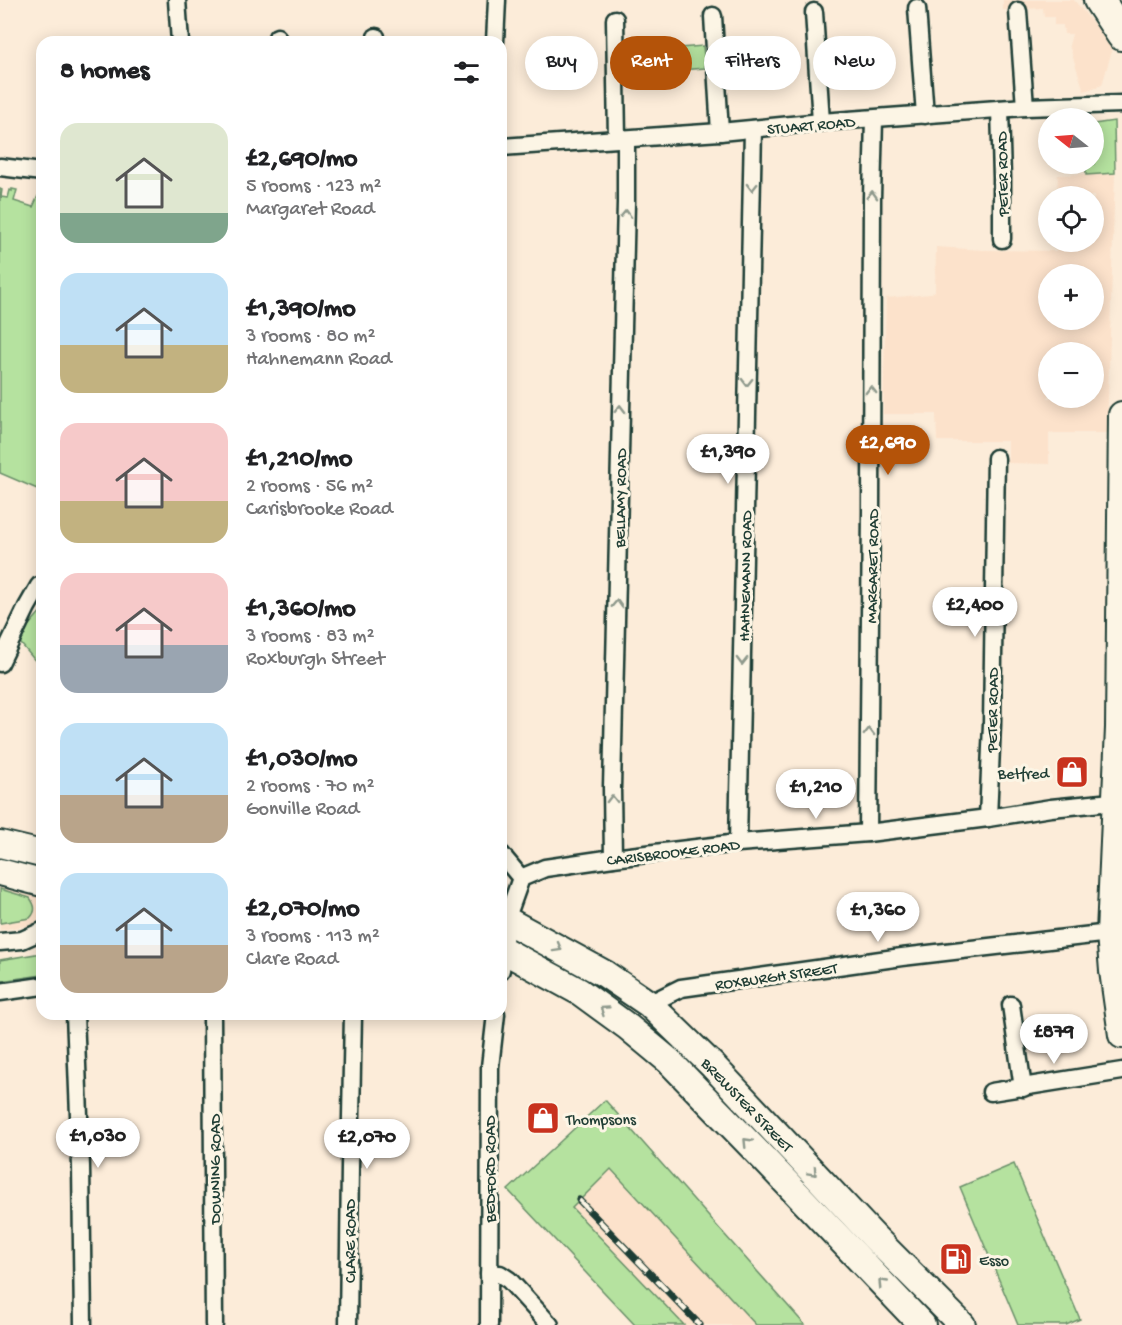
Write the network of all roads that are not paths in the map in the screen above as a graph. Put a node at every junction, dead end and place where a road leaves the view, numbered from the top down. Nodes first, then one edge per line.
1 (177, 0) edge
2 (497, 0) edge
3 (917, 8) dead end
4 (1018, 11) dead end
5 (814, 12) dead end
6 (713, 16) dead end
7 (615, 19) dead end
8 (180, 36) edge
9 (495, 36) edge
10 (1122, 104) edge
11 (1025, 107) junction
12 (1000, 109) junction
13 (925, 115) junction
14 (874, 119) junction
15 (820, 122) junction
16 (753, 129) junction
17 (720, 132) junction
18 (622, 139) junction
19 (507, 147) edge
20 (0, 167) edge
21 (36, 171) edge
22 (1002, 239) dead end
23 (1122, 415) edge
24 (996, 458) dead end
25 (36, 592) edge
26 (0, 663) edge
27 (1119, 802) edge
28 (988, 818) junction
29 (868, 833) junction
30 (738, 843) junction
31 (0, 844) edge
32 (36, 853) edge
33 (613, 858) junction
34 (507, 861) edge
35 (0, 872) edge
36 (521, 878) junction
37 (36, 881) edge
38 (507, 912) edge
39 (507, 921) edge
40 (1116, 932) edge
41 (36, 934) edge
42 (0, 942) edge
43 (507, 958) edge
44 (36, 987) edge
45 (0, 992) edge
46 (649, 1004) junction
47 (1011, 1005) dead end
48 (75, 1020) edge
49 (212, 1020) edge
50 (353, 1020) edge
51 (495, 1020) edge
52 (1122, 1035) edge
53 (1122, 1071) edge
54 (1023, 1088) junction
55 (991, 1092) dead end
56 (489, 1274) junction
57 (83, 1325) edge
58 (214, 1325) edge
59 (348, 1325) edge
60 (489, 1325) edge
61 (550, 1325) edge
62 (922, 1325) edge
63 (962, 1325) edge

1 - 8 street
2 - 9 street
3 - 13 street
4 - 11 street
5 - 15 street
6 - 17 street
7 - 18 street, BELLAMY ROAD
10 - 11 street, STUART ROAD
11 - 12 street, STUART ROAD
12 - 13 street, STUART ROAD
12 - 22 street, PETER ROAD
13 - 14 street, STUART ROAD
14 - 15 street, STUART ROAD
29 -> 14 street, MARGARET ROAD
15 - 16 street, STUART ROAD
16 - 17 street, STUART ROAD
16 -> 30 street, HAHNEMANN ROAD
17 - 18 street, STUART ROAD
18 - 19 street, STUART ROAD
33 -> 18 street, BELLAMY ROAD
20 - 21 street
23 - 27 main road
24 - 28 street, PETER ROAD
25 - 26 street
27 - 28 street, CARISBROOKE ROAD
27 - 40 main road
28 - 29 street, CARISBROOKE ROAD
29 - 30 street, CARISBROOKE ROAD
30 - 33 street, CARISBROOKE ROAD
31 - 32 main road
33 - 36 street, CARISBROOKE ROAD
34 - 36 street
35 - 37 main road
36 - 38 street
39 -> 46 main road, BREWSTER STREET
40 - 46 street, ROXBURGH STREET
40 - 52 main road
41 - 42 street
62 -> 43 main road, BREWSTER STREET
44 - 45 street
46 -> 63 main road, BREWSTER STREET
47 - 54 street
48 - 57 street
49 - 58 street, DOWNING ROAD
50 - 59 street, CLARE ROAD
51 - 56 street, BEDFORD ROAD
53 - 54 street
54 - 55 street
56 - 60 street, BEDFORD ROAD
56 - 61 street

